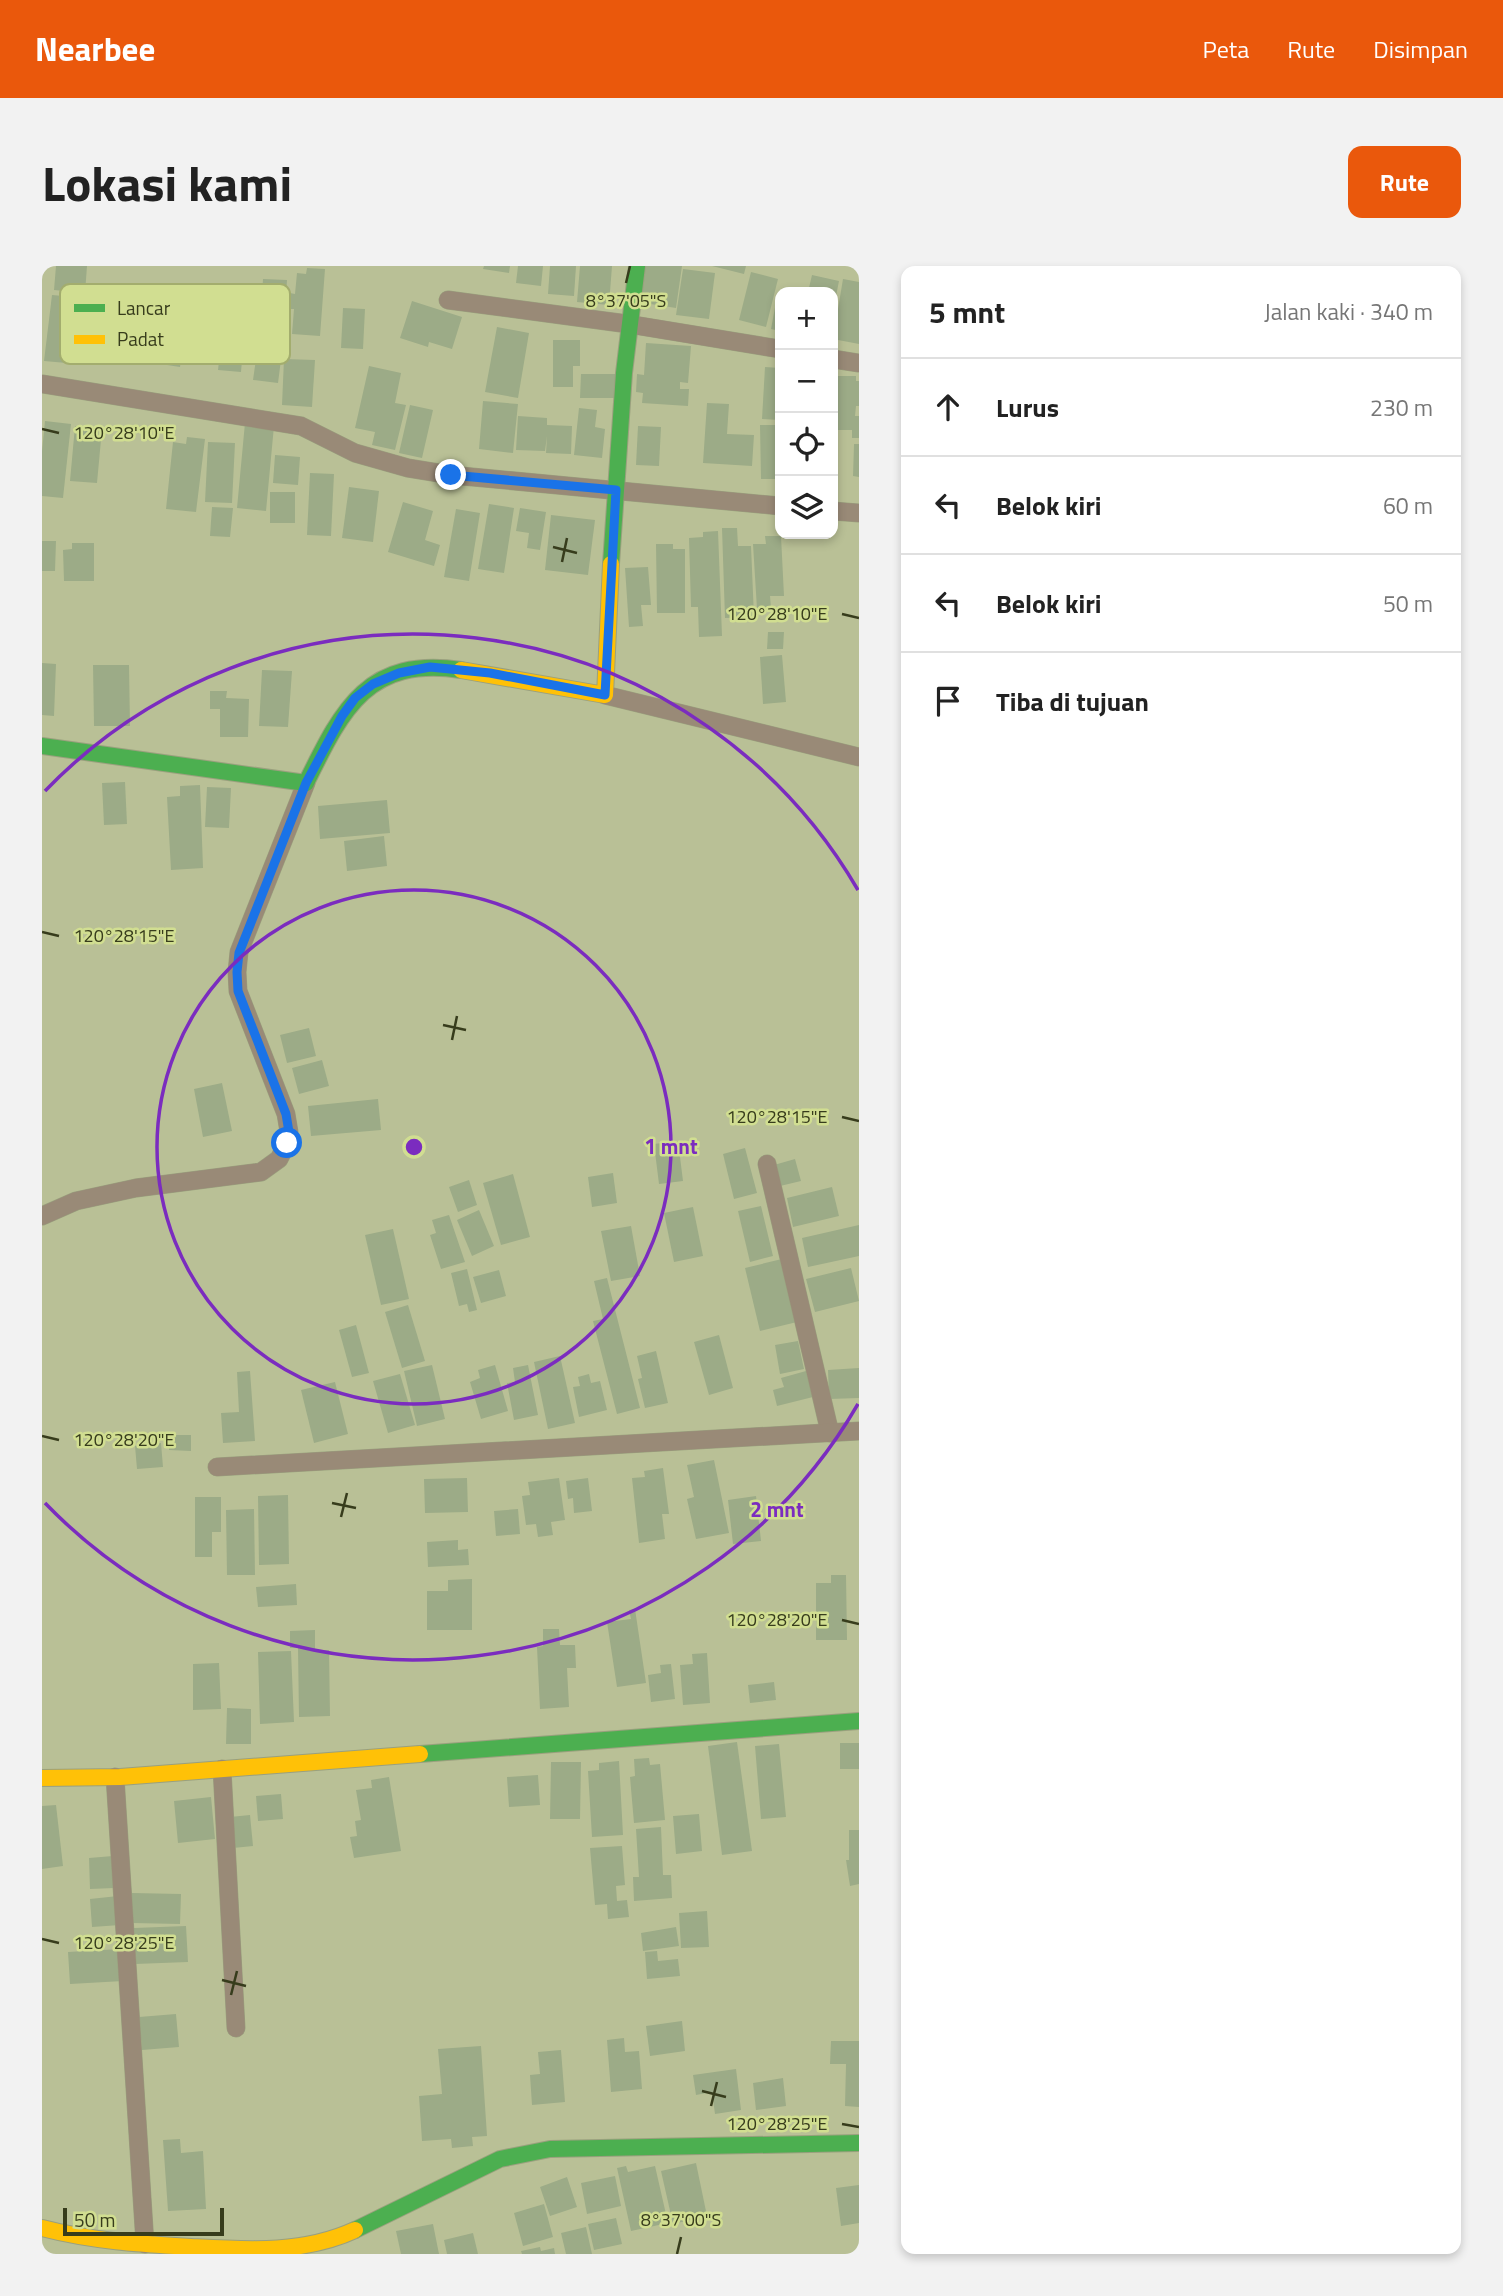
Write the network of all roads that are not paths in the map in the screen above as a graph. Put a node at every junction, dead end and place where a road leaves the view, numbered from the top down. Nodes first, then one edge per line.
1 (637, 266) edge
2 (448, 300) dead end
3 (628, 324) junction
4 (775, 348) edge
5 (838, 360) edge
6 (859, 363) edge
7 (42, 384) edge
8 (616, 490) junction
9 (775, 506) edge
10 (838, 511) edge
11 (859, 513) edge
12 (605, 695) junction
13 (42, 746) edge
14 (859, 757) edge
15 (306, 783) junction
16 (766, 1164) dead end
17 (42, 1216) edge
18 (859, 1431) edge
19 (830, 1433) junction
20 (217, 1467) dead end
21 (859, 1721) edge
22 (222, 1769) junction
23 (115, 1777) junction
24 (42, 1779) edge
25 (236, 2028) dead end
26 (859, 2143) edge
27 (42, 2228) edge
28 (145, 2244) junction

1 - 3 street
2 - 3 street
3 - 4 street
3 - 8 street
5 - 6 street
7 - 8 street
8 - 9 street
8 - 12 street
10 - 11 street
12 - 14 street
12 - 15 street
13 - 15 street
15 - 17 street
16 - 19 street
18 - 19 street
19 - 20 street
21 - 22 street
22 - 23 street
22 - 25 street
23 - 24 street
23 - 28 street
26 - 28 street
27 - 28 street

